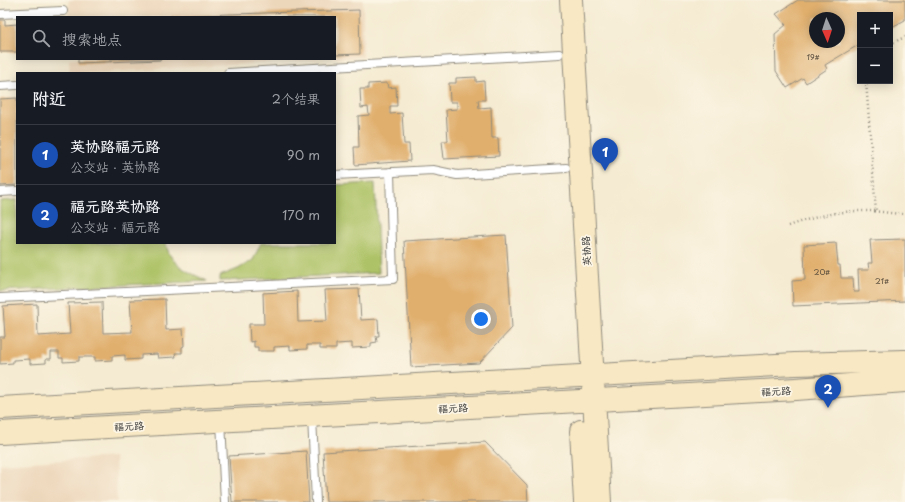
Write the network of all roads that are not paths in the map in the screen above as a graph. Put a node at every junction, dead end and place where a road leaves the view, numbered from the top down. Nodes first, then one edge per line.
1 (556, 0) edge
2 (571, 0) edge
3 (63, 11) dead end
4 (0, 14) edge
5 (560, 54) junction
6 (245, 72) edge
7 (16, 85) edge
8 (0, 86) edge
9 (566, 168) junction
10 (390, 172) junction
11 (336, 175) edge
12 (0, 192) edge
13 (16, 192) edge
14 (0, 298) edge
15 (905, 361) edge
16 (585, 376) junction
17 (905, 381) edge
18 (587, 401) junction
19 (0, 408) edge
20 (312, 416) junction
21 (221, 421) junction
22 (0, 433) edge
23 (225, 502) edge
24 (316, 502) edge
25 (585, 502) edge
26 (600, 502) edge

1 - 5 main road, 英协路
2 - 16 main road, 英协路
3 - 4 lane
5 - 6 lane
5 - 9 main road, 英协路
7 - 8 lane
9 - 10 lane
9 - 16 main road, 英协路
10 - 11 lane
10 - 14 lane
12 - 13 lane
15 - 16 main road
16 - 18 main road, 英协路
16 - 19 main road
17 - 18 main road, 福元路
18 - 20 main road, 福元路
18 - 25 main road, 英协路
18 - 26 main road, 英协路
20 - 21 main road, 福元路
20 - 24 lane
21 - 22 main road, 福元路
21 - 23 lane

